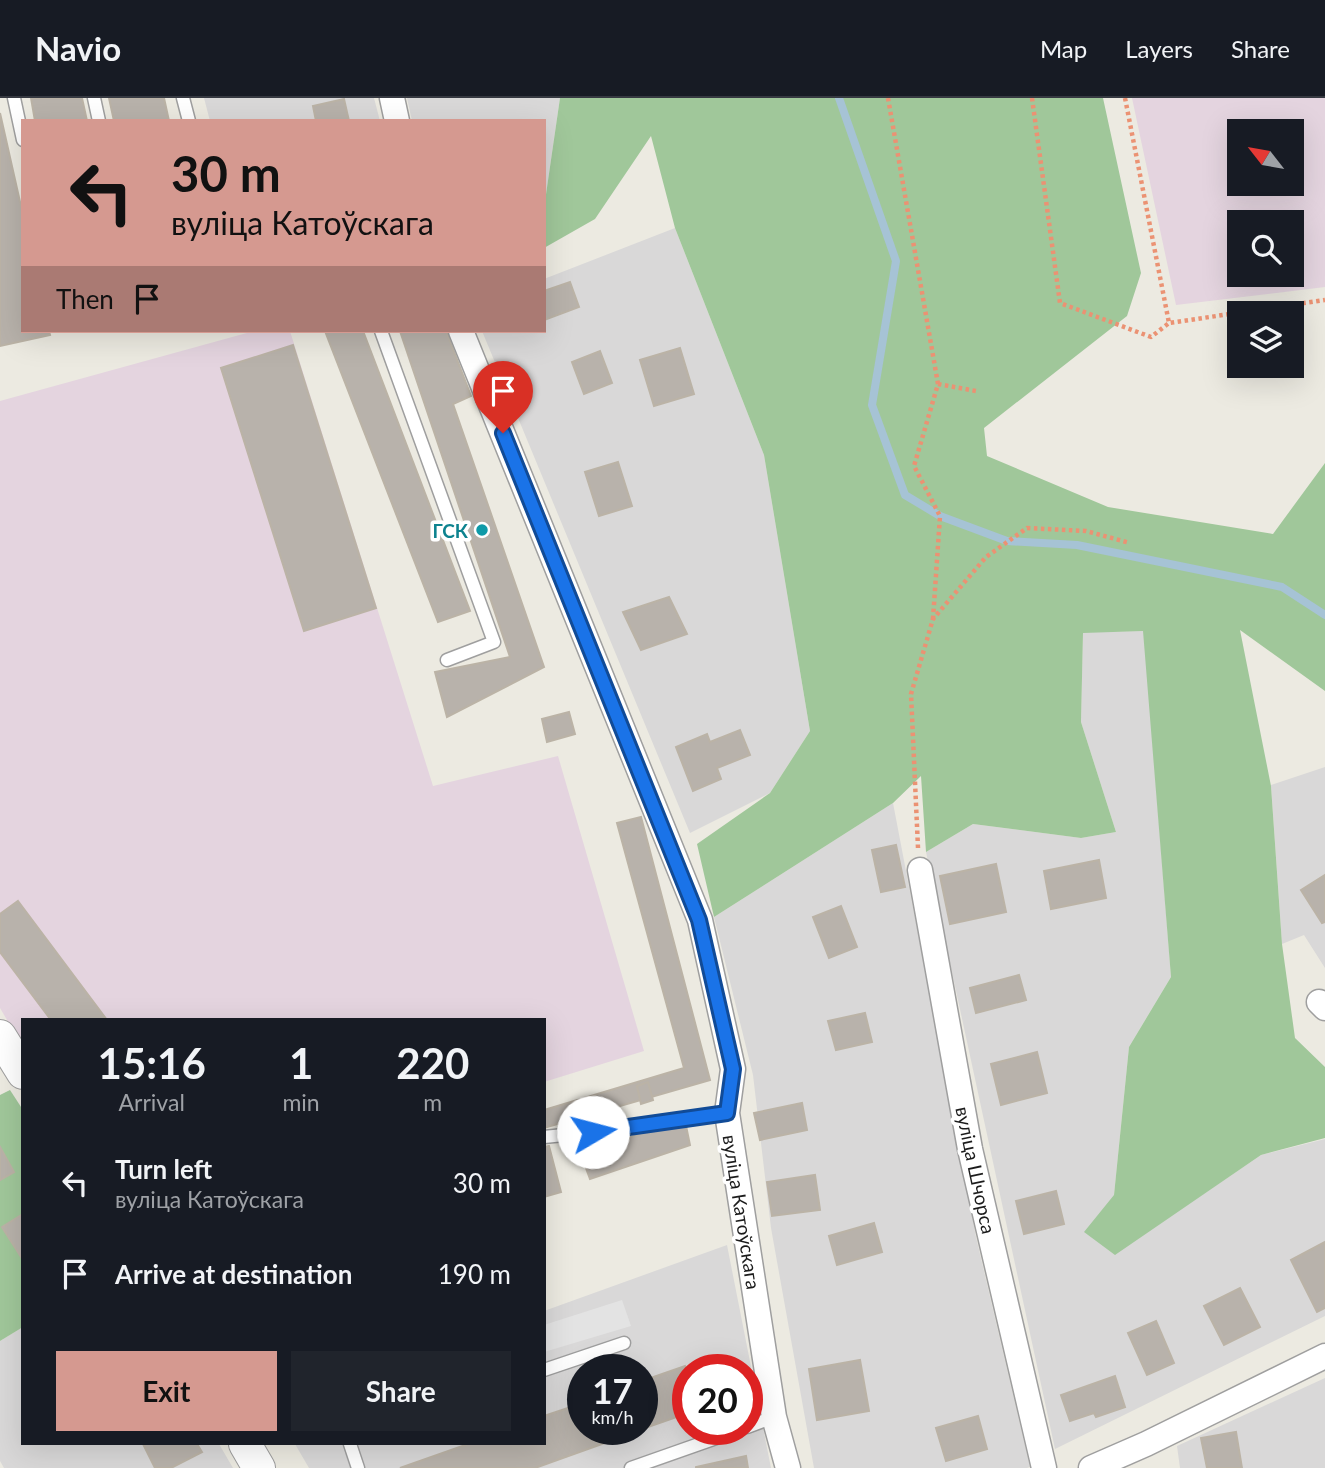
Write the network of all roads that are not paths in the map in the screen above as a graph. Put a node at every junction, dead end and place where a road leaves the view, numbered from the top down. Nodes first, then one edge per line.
1 (14, 98) edge
2 (94, 98) edge
3 (183, 98) edge
4 (392, 98) edge
5 (99, 119) edge
6 (188, 119) edge
7 (397, 119) edge
8 (21, 131) edge
9 (382, 333) edge
10 (462, 333) edge
11 (447, 660) dead end
12 (919, 870) road end
13 (0, 1036) edge
14 (21, 1070) edge
15 (727, 1113) junction
16 (546, 1137) edge
17 (624, 1343) dead end
18 (1325, 1356) edge
19 (546, 1369) edge
20 (774, 1417) junction
21 (763, 1421) edge
22 (246, 1445) edge
23 (350, 1445) edge
24 (696, 1445) edge
25 (1147, 1456) edge
26 (260, 1468) edge
27 (358, 1468) edge
28 (631, 1468) edge
29 (788, 1468) edge
30 (1044, 1468) edge
31 (1091, 1468) edge

1 - 8 lane
2 - 5 lane
3 - 6 lane
4 - 7 street
9 - 11 lane
10 - 15 street, вуліца Катоўскага
12 - 30 street, вуліца Шчорса
13 - 14 street
15 - 16 lane
15 - 20 street, вуліца Катоўскага
17 - 19 lane
18 - 25 street
20 - 21 lane
20 - 29 street, вуліца Катоўскага
22 - 26 street
23 - 27 lane
24 - 28 lane
25 - 31 street

